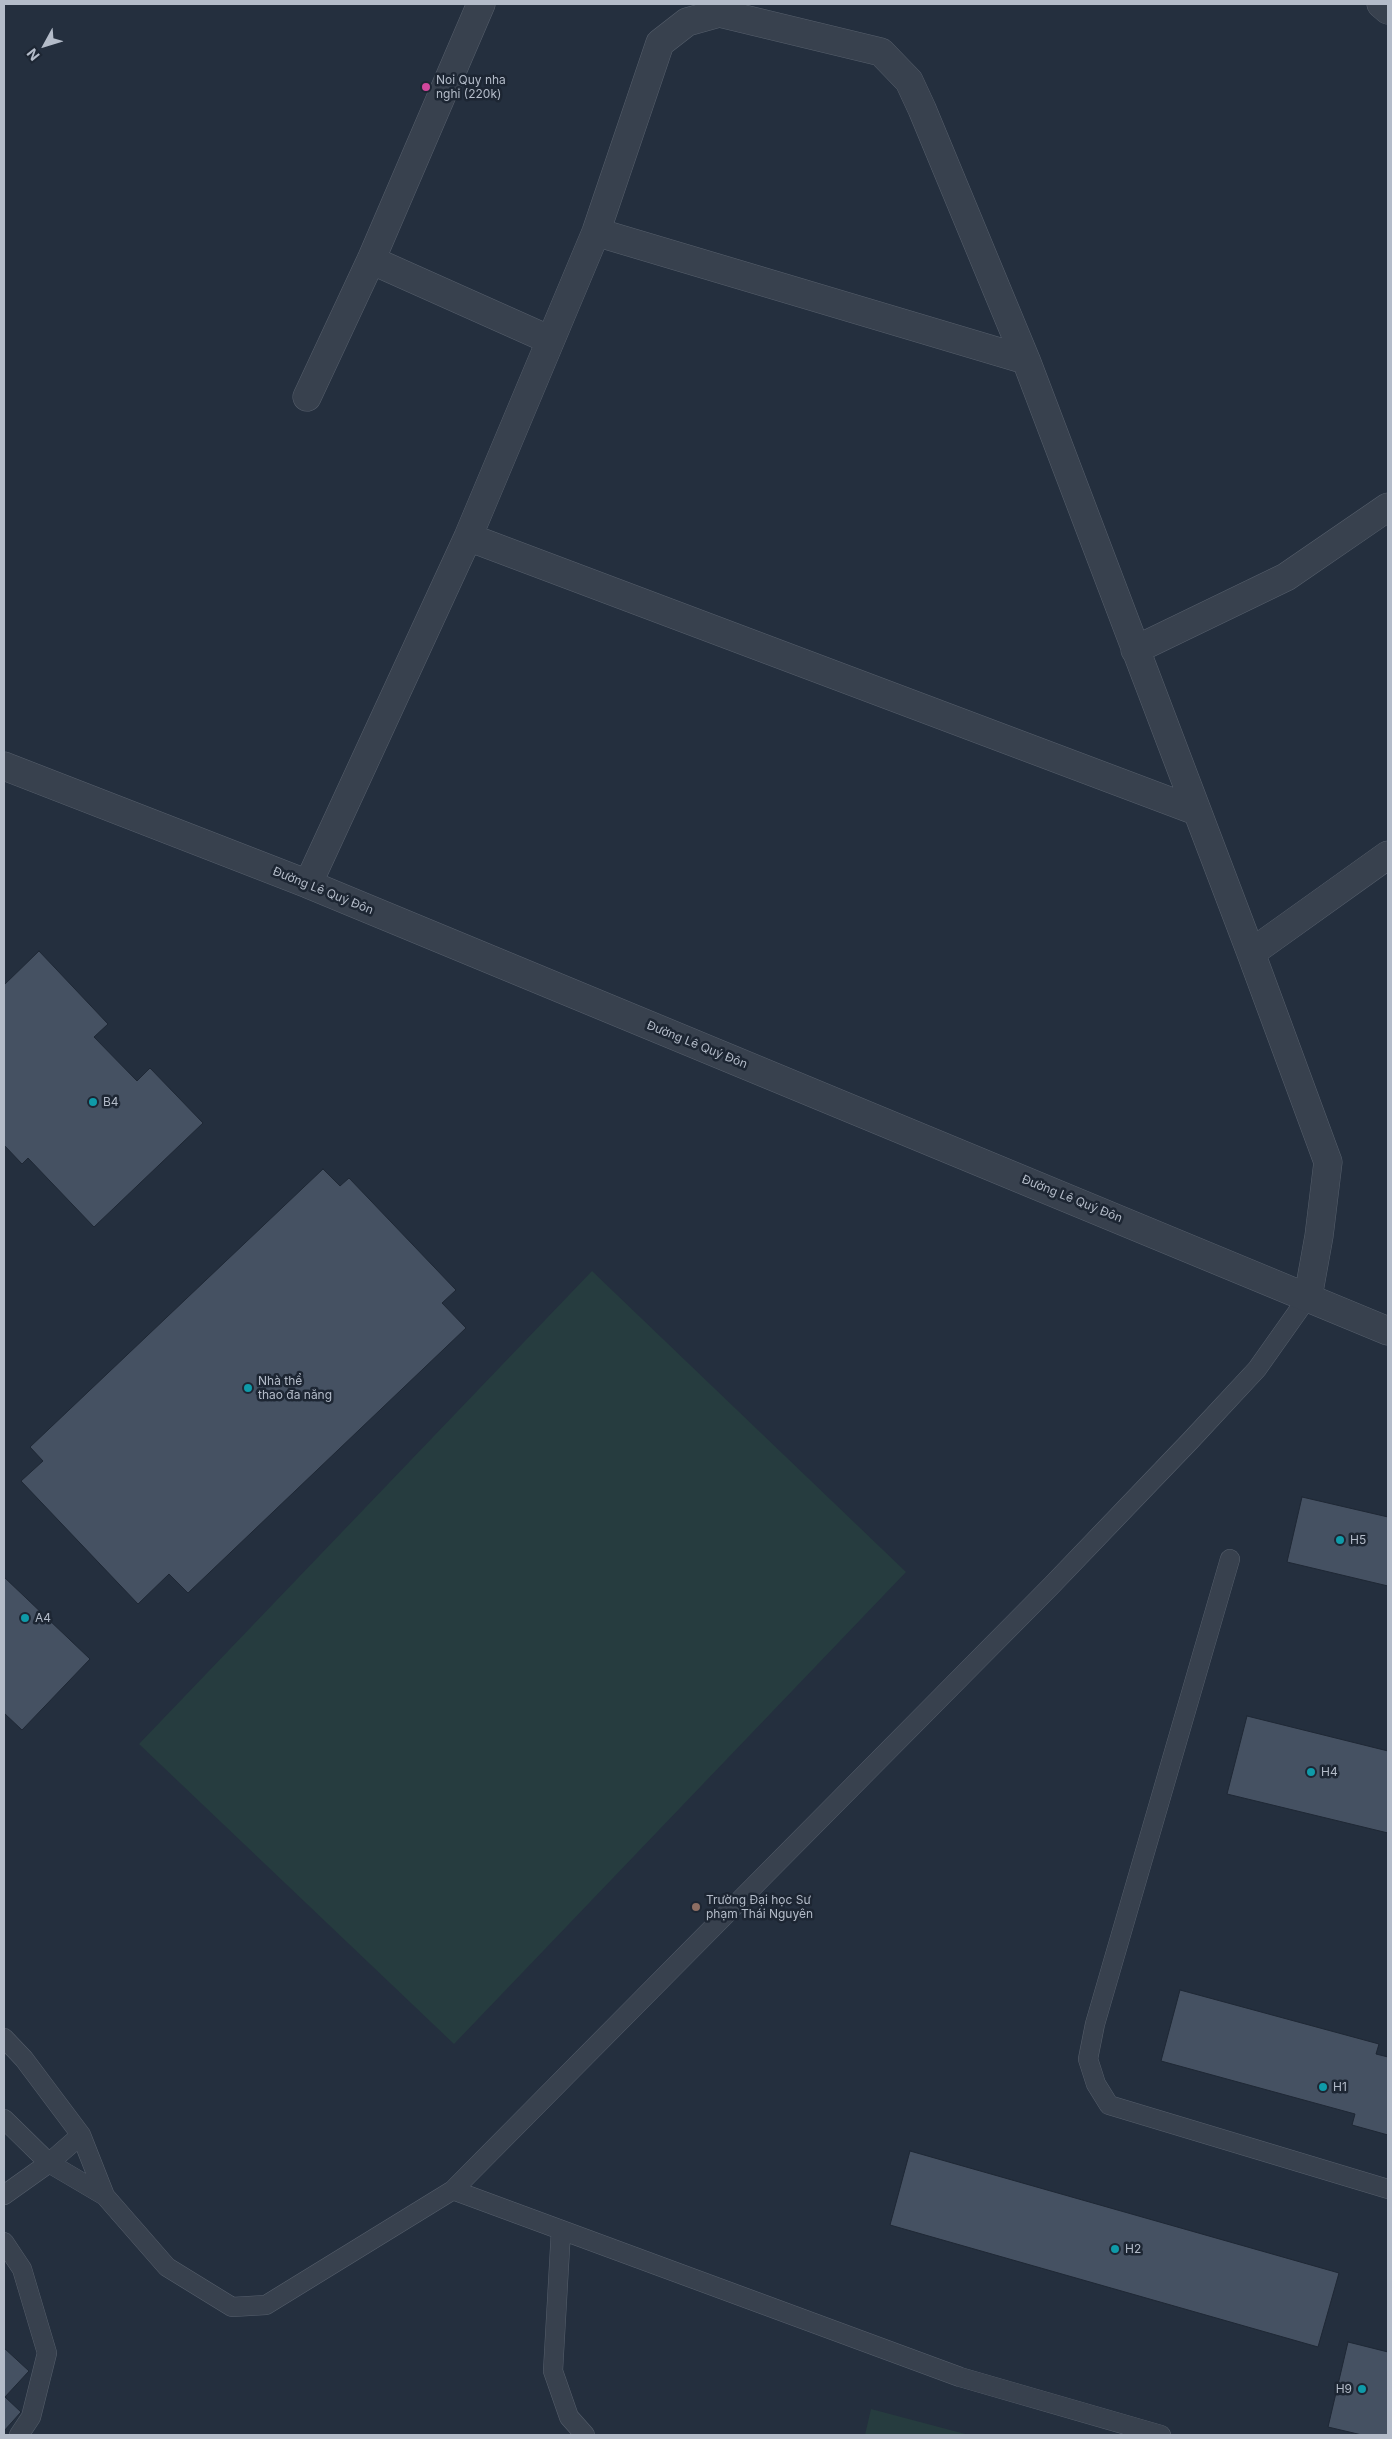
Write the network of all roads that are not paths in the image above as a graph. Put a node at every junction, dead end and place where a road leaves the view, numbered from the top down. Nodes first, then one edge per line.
1 (481, 4) edge
2 (1381, 4) edge
3 (1388, 10) edge
4 (596, 232) junction
5 (371, 260) junction
6 (550, 340) junction
7 (1026, 360) junction
8 (307, 397) dead end
9 (1388, 507) edge
10 (468, 537) junction
11 (1135, 650) junction
12 (4, 766) edge
13 (1196, 811) junction
14 (1388, 856) edge
15 (308, 884) junction
16 (1251, 954) junction
17 (1308, 1297) junction
18 (1388, 1331) edge
19 (1230, 1559) dead end
20 (4, 2038) edge
21 (4, 2119) edge
22 (81, 2135) junction
23 (49, 2163) junction
24 (1388, 2189) edge
25 (453, 2190) junction
26 (4, 2194) edge
27 (105, 2196) junction
28 (561, 2230) junction
29 (4, 2242) edge
30 (19, 2435) edge
31 (585, 2435) edge
32 (1161, 2435) edge

1 - 5 street
2 - 3 street
4 - 6 street
4 - 7 street
4 - 7 street
5 - 6 street
5 - 8 street
6 - 10 street
7 - 11 street
9 - 11 street
10 - 13 street
10 - 15 street
11 - 13 street
12 - 15 street, Đường Lê Quý Đôn
13 - 16 street
14 - 16 street
15 - 17 street, Đường Lê Quý Đôn
16 - 17 street
17 - 18 street, Đường Lê Quý Đôn
17 - 25 lane
19 - 24 lane
20 - 22 lane
21 - 23 lane
22 - 23 lane
22 - 27 lane
23 - 26 lane
23 - 27 lane
25 - 27 lane
25 - 28 lane
28 - 31 lane
28 - 32 lane
29 - 30 lane

